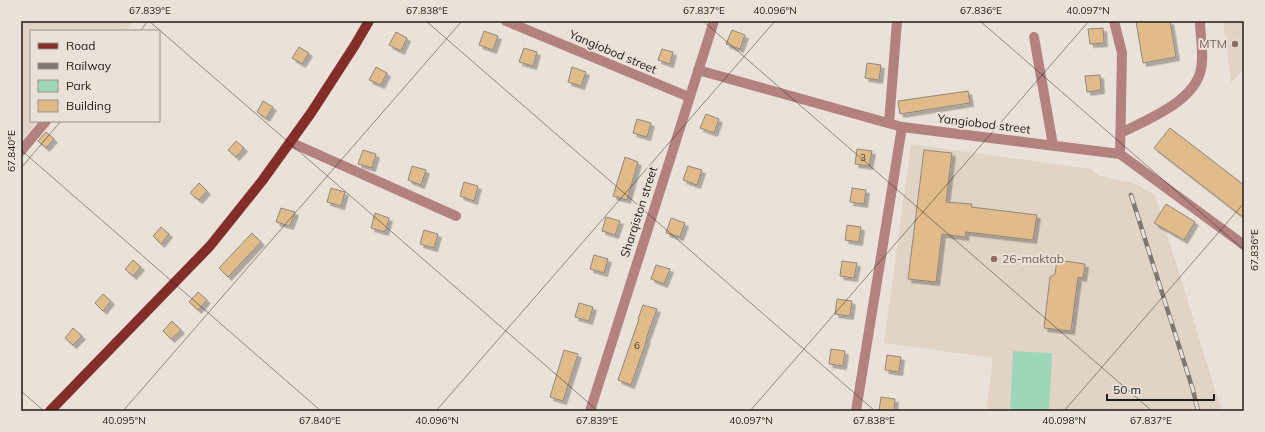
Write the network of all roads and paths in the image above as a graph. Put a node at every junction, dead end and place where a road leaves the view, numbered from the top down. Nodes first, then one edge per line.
1 (369, 21) edge
2 (506, 21) edge
3 (714, 21) edge
4 (897, 21) edge
5 (1114, 21) edge
6 (1200, 21) edge
7 (1034, 37) dead end
8 (698, 70) junction
9 (689, 97) junction
10 (45, 122) edge
11 (889, 123) junction
12 (902, 127) junction
13 (1121, 133) junction
14 (290, 142) junction
15 (1053, 146) junction
16 (21, 151) edge
17 (1120, 154) junction
18 (456, 216) dead end
19 (1244, 244) edge
20 (50, 411) edge
21 (590, 411) edge
22 (856, 411) edge

1 - 14 main road
2 - 9 street, Yangiobod street
3 - 8 street, Sharqiston street
4 - 11 street
5 - 13 street
6 - 13 street
7 - 15 street
8 - 9 street, Sharqiston street
8 - 11 street, Yangiobod street
9 - 21 street, Sharqiston street
10 - 16 street
11 - 12 street, Yangiobod street
12 - 15 street, Yangiobod street
12 - 22 street
13 - 17 street
14 - 18 street
14 - 20 main road
15 - 17 street, Yangiobod street
17 - 19 street, Yangiobod street

